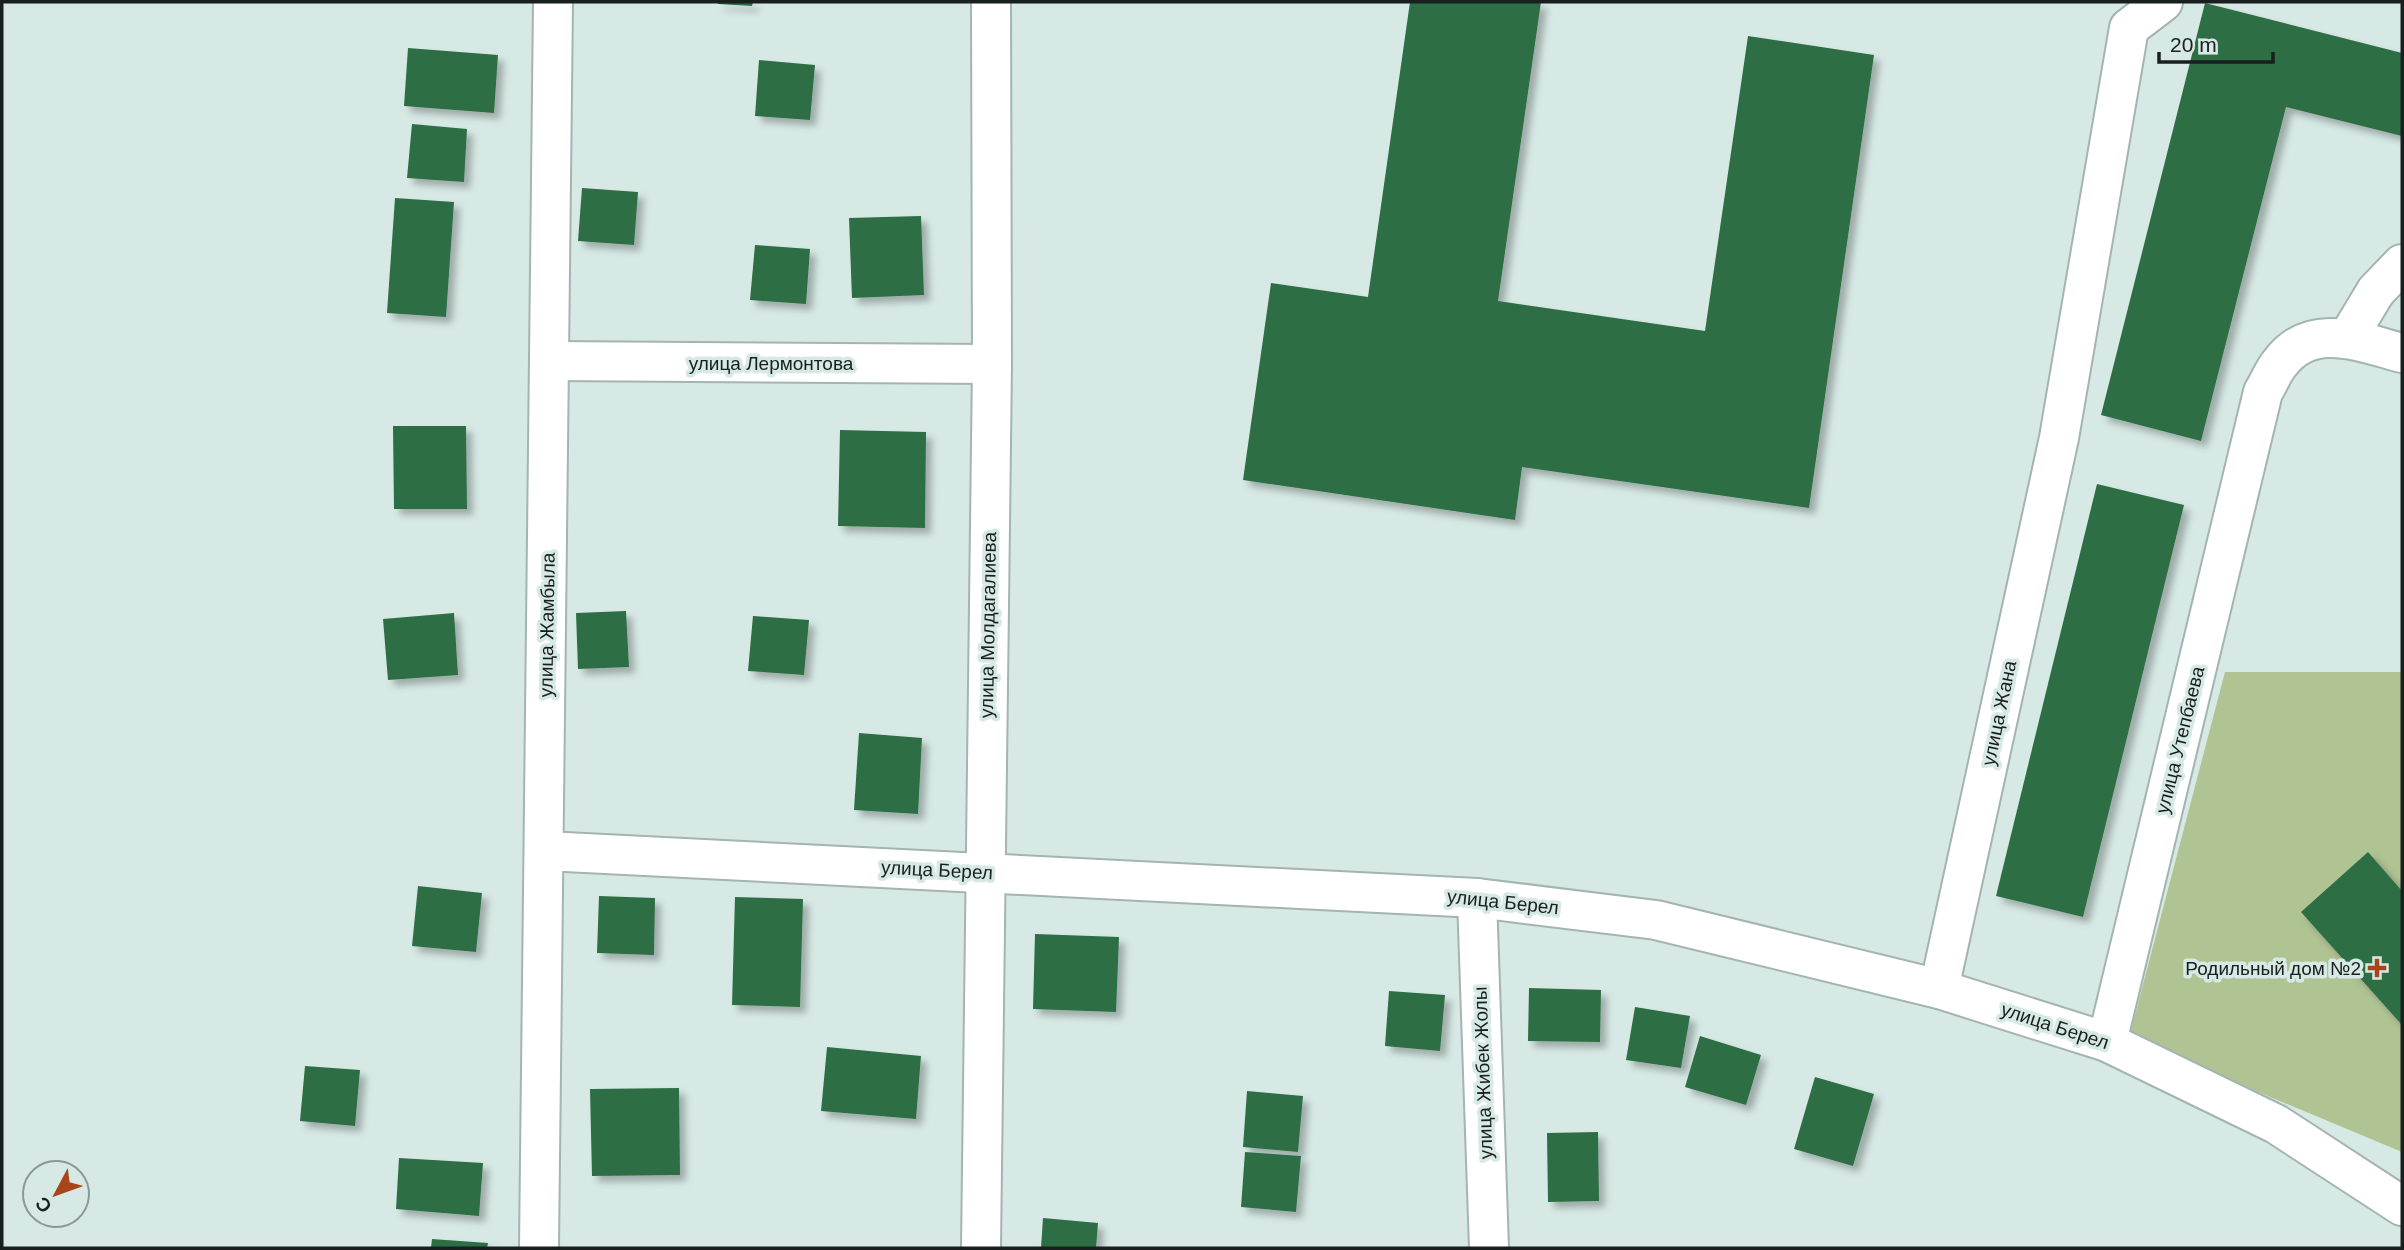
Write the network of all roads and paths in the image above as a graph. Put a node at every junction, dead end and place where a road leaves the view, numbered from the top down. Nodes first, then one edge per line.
1 (553, 2) edge
2 (990, 2) edge
3 (2163, 2) edge
4 (2402, 264) edge
5 (2347, 339) junction
6 (2402, 353) edge
7 (550, 361) junction
8 (992, 365) junction
9 (545, 851) junction
10 (984, 872) junction
11 (1477, 898) junction
12 (1939, 989) junction
13 (2107, 1042) junction
14 (2402, 1206) edge
15 (539, 1248) edge
16 (981, 1248) edge
17 (1489, 1248) edge

1 - 7 street, улица Жамбыла
2 - 8 street, улица Молдагалиева
3 - 12 street, улица Жана
4 - 5 street
5 - 6 street, улица Утепбаева
5 - 13 street, улица Утепбаева
7 - 8 street, улица Лермонтова
7 - 9 street, улица Жамбыла
8 - 10 street, улица Молдагалиева
9 - 10 street, улица Берел
9 - 15 street, улица Жамбыла
10 - 11 street, улица Берел
10 - 16 street, улица Молдагалиева
11 - 12 street, улица Берел
11 - 17 street, улица Жибек Жолы
12 - 13 street, улица Берел
13 - 14 street, улица Берел

